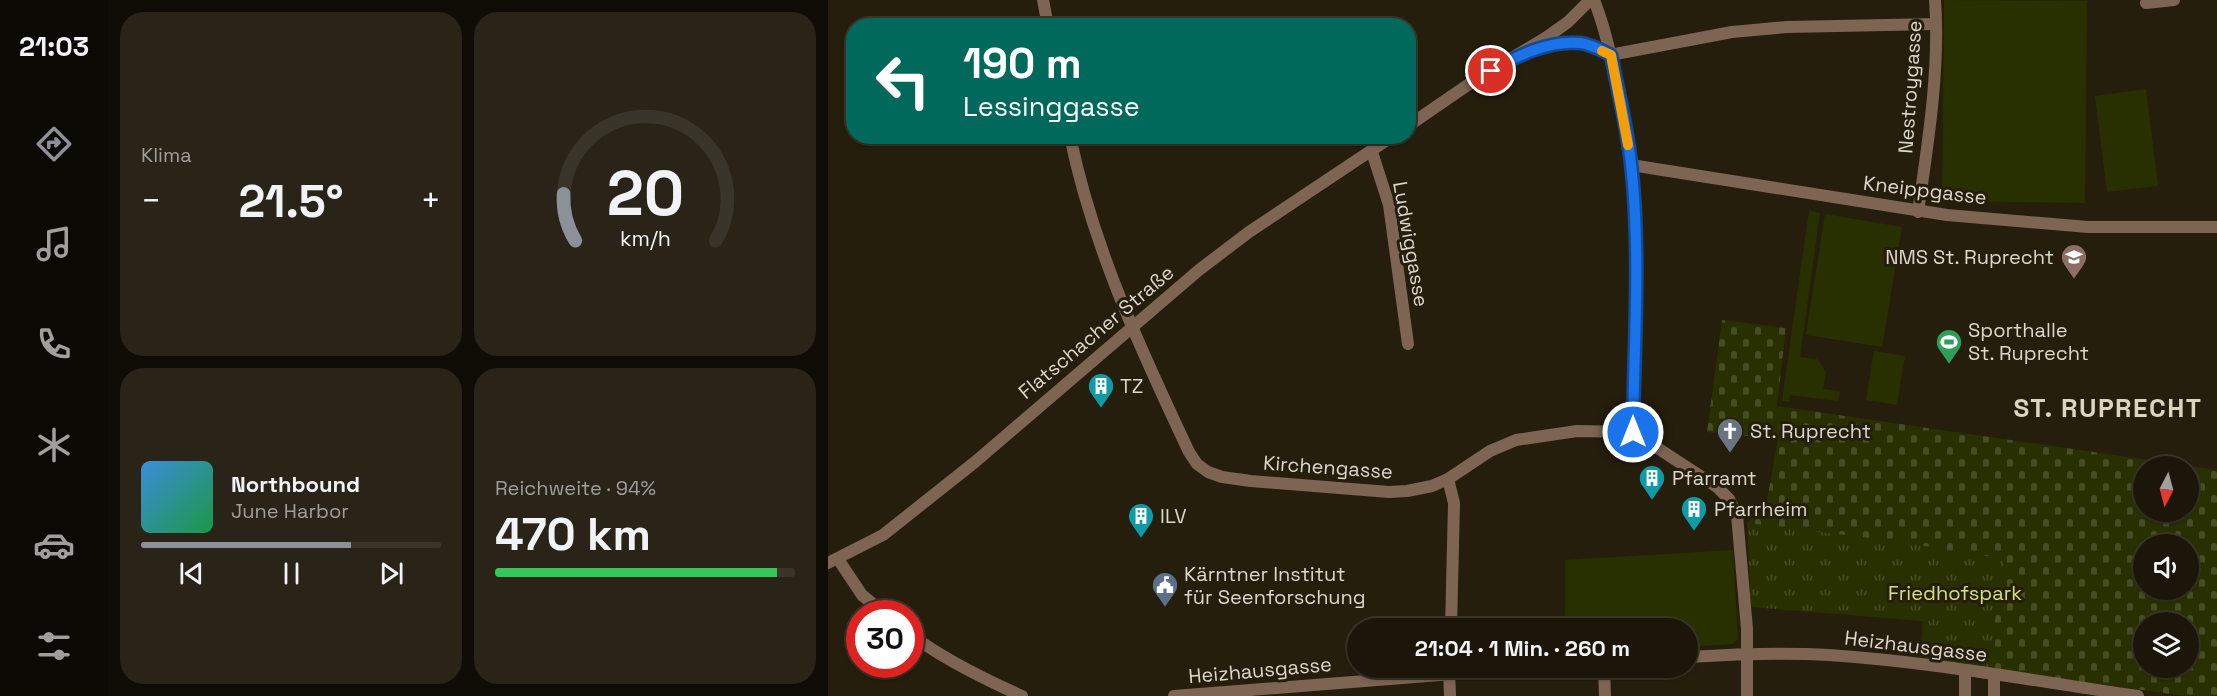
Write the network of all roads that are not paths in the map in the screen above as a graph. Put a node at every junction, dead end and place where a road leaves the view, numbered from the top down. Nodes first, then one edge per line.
1 (1043, 0) edge
2 (1592, 0) edge
3 (1935, 0) edge
4 (2174, 0) edge
5 (2146, 3) dead end
6 (1046, 18) edge
7 (1936, 24) junction
8 (1521, 53) junction
9 (1611, 55) junction
10 (1416, 121) edge
11 (1072, 144) edge
12 (1382, 144) edge
13 (1372, 152) junction
14 (1631, 165) junction
15 (1917, 212) junction
16 (2217, 227) edge
17 (1131, 327) junction
18 (1408, 344) dead end
19 (1633, 432) junction
20 (1448, 479) junction
21 (833, 561) edge
22 (867, 600) edge
23 (1451, 618) edge
24 (924, 644) edge
25 (1747, 653) junction
26 (1698, 656) edge
27 (1965, 670) junction
28 (1994, 675) junction
29 (1384, 678) edge
30 (1449, 678) edge
31 (1604, 678) edge
32 (1244, 693) edge
33 (1022, 696) edge
34 (1174, 696) edge
35 (1450, 696) edge
36 (1605, 696) edge
37 (1747, 696) edge
38 (1965, 696) edge
39 (1994, 696) edge
40 (2138, 696) edge

1 - 6 street
2 - 8 street
2 - 9 street
3 - 7 street, Nestroygasse
4 - 5 street
7 - 9 street
7 - 15 street, Nestroygasse
8 - 9 street
8 - 10 street
9 - 14 street
11 - 17 street, Kirchengasse
12 - 13 street, Flatschacher Straße
13 - 17 street, Flatschacher Straße
13 - 18 street, Ludwiggasse
14 - 15 street, Kneippgasse
14 - 19 street
15 - 16 street, Kneippgasse
17 - 20 street, Kirchengasse
17 - 21 street, Flatschacher Straße
19 - 20 street, Kirchengasse
19 - 25 street
20 - 23 street
21 - 22 street
24 - 33 street
25 - 26 street, Heizhausgasse
25 - 27 street, Heizhausgasse
25 - 37 street
27 - 28 street, Heizhausgasse
27 - 38 street
28 - 39 street
28 - 40 street, Heizhausgasse
29 - 32 street, Heizhausgasse
30 - 35 street
31 - 36 street
32 - 34 street, Heizhausgasse

